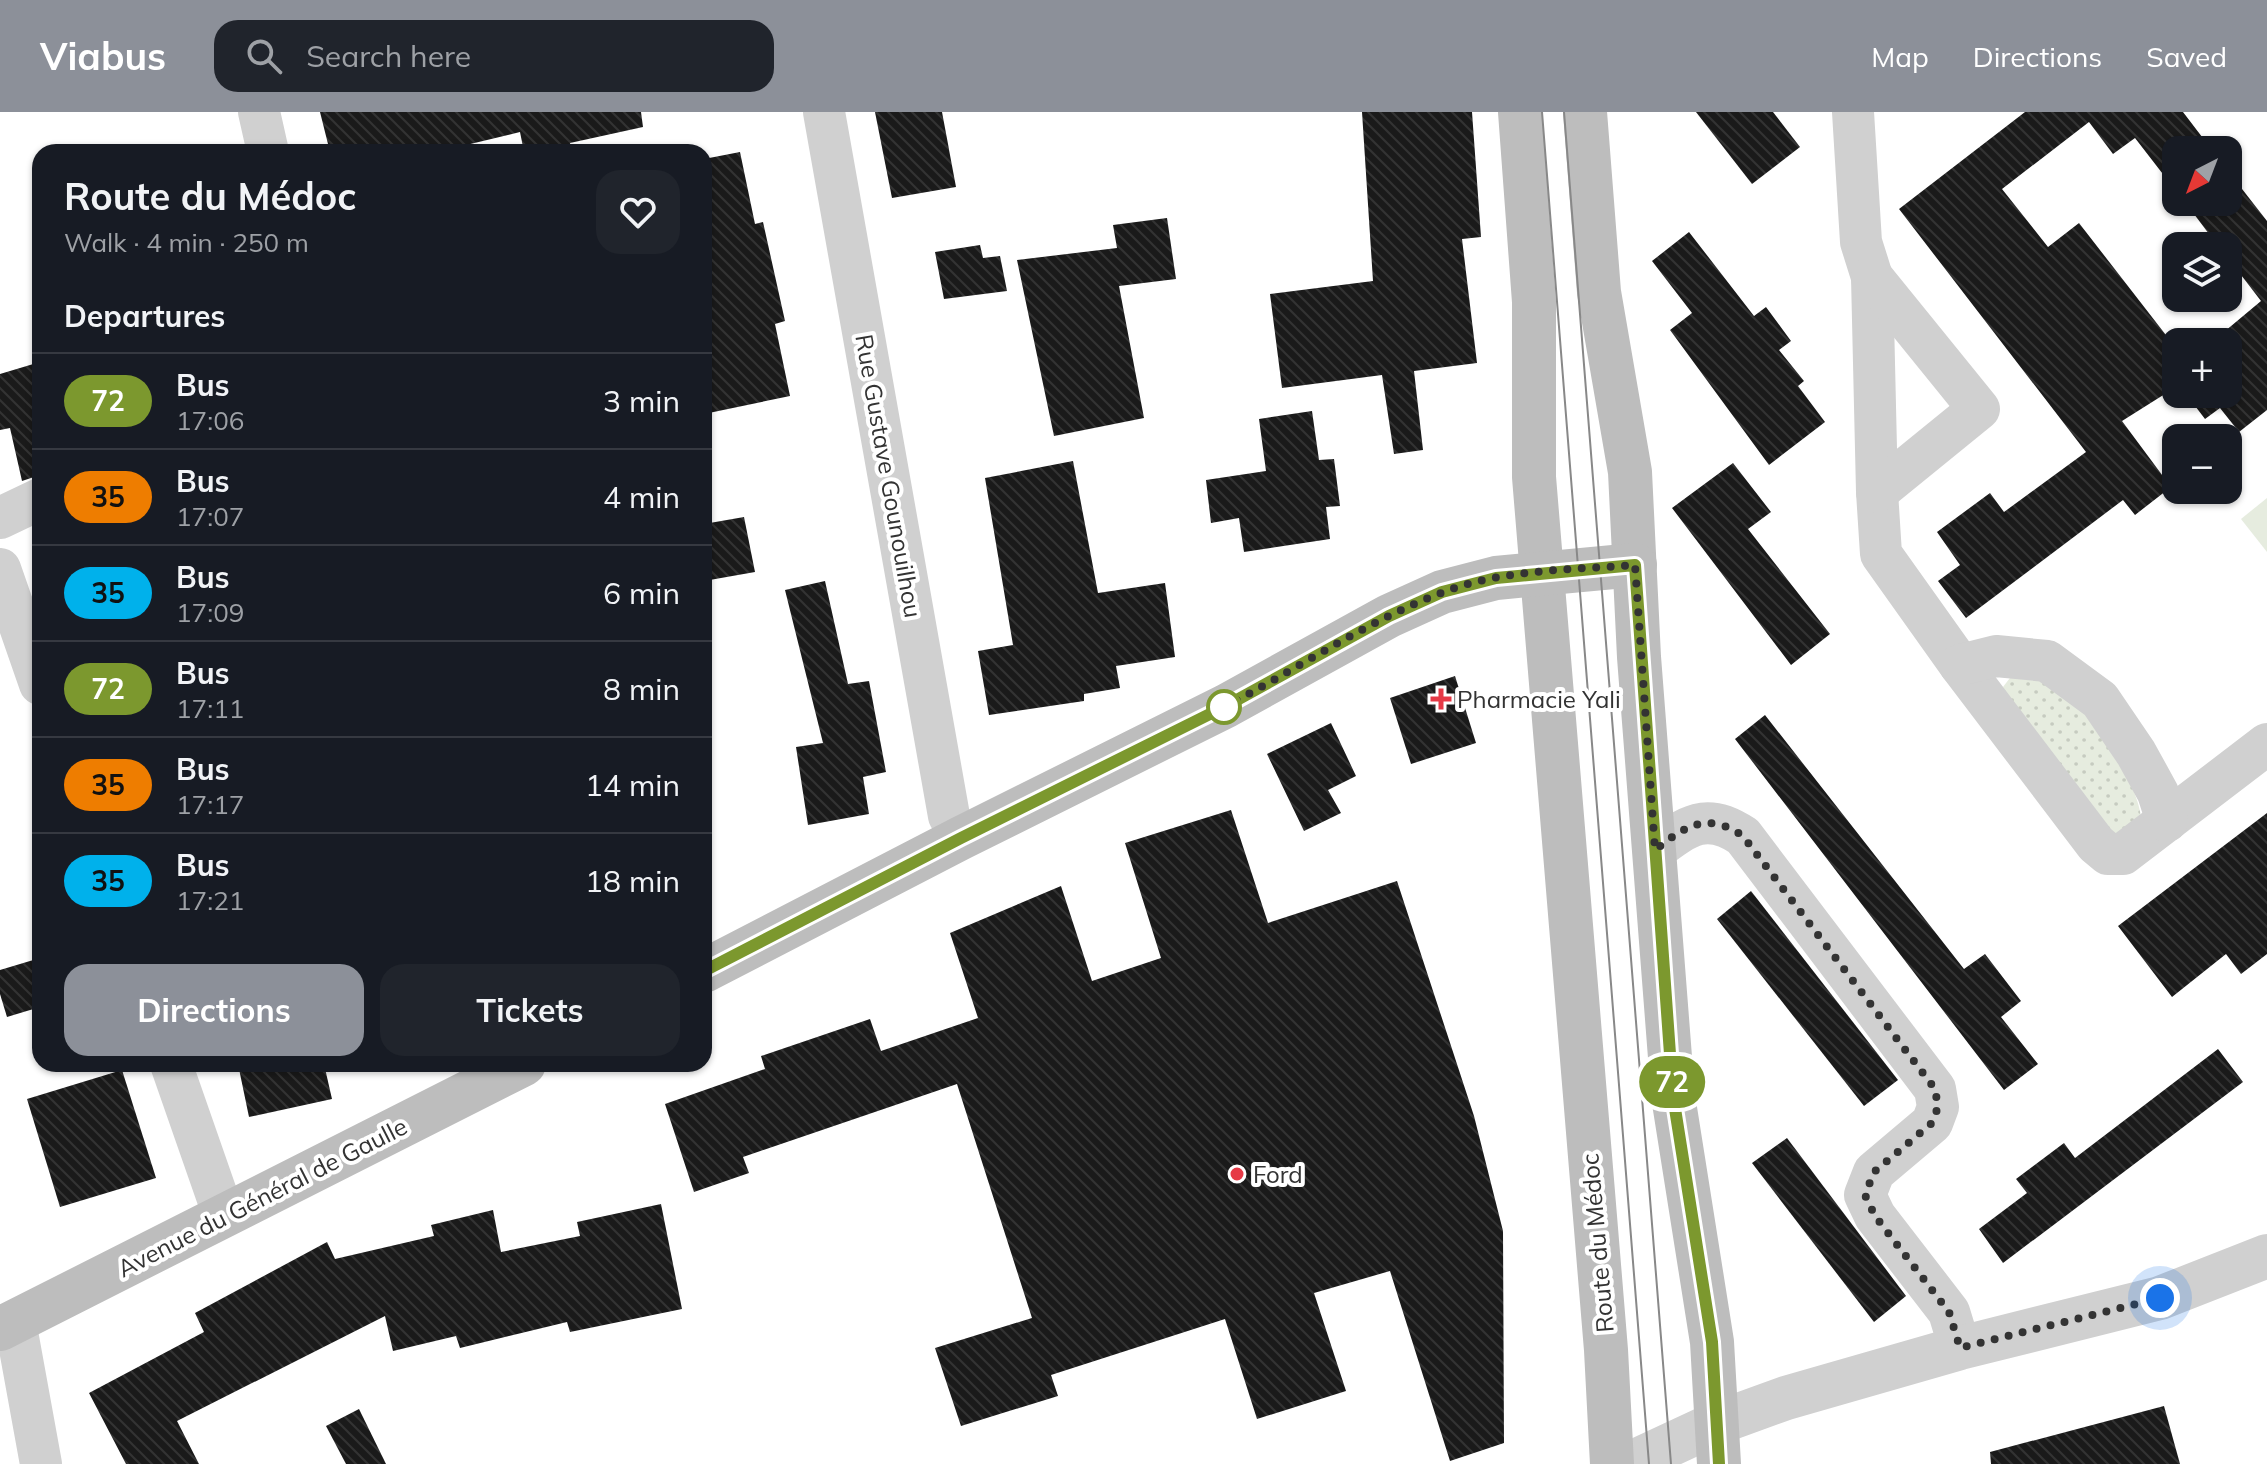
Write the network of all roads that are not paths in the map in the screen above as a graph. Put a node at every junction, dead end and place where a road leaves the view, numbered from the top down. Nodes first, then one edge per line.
1 (259, 112) edge
2 (824, 112) edge
3 (1520, 112) edge
4 (1585, 112) edge
5 (1853, 112) edge
6 (266, 144) edge
7 (1872, 277) junction
8 (1877, 492) junction
9 (32, 503) edge
10 (0, 518) edge
11 (1635, 565) junction
12 (0, 569) edge
13 (1542, 572) junction
14 (32, 661) edge
15 (1960, 665) junction
16 (2267, 744) edge
17 (2167, 821) junction
18 (961, 838) junction
19 (1655, 850) junction
20 (712, 967) edge
21 (174, 1072) edge
22 (496, 1072) edge
23 (224, 1216) junction
24 (2267, 1256) edge
25 (7, 1325) edge
26 (1960, 1348) junction
27 (1718, 1444) edge
28 (41, 1464) edge
29 (1612, 1464) edge
30 (1629, 1464) edge

1 - 6 street
2 - 18 street, Rue Gustave Gounouilhou
3 - 13 main road, Route du Médoc
4 - 11 main road
5 - 7 street
7 - 8 street
7 - 8 street
8 - 15 street
9 - 10 street
11 - 13 main road
11 - 19 main road
12 - 14 street
13 - 18 main road
13 - 29 main road, Route du Médoc
15 - 17 street
15 - 17 street
16 - 17 street
18 - 20 main road
19 - 26 street
19 - 27 main road
21 - 23 street
22 - 23 main road, Avenue du Général de Gaulle
23 - 25 main road, Avenue du Général de Gaulle
24 - 26 street
25 - 28 street
26 - 27 street
27 - 30 street

